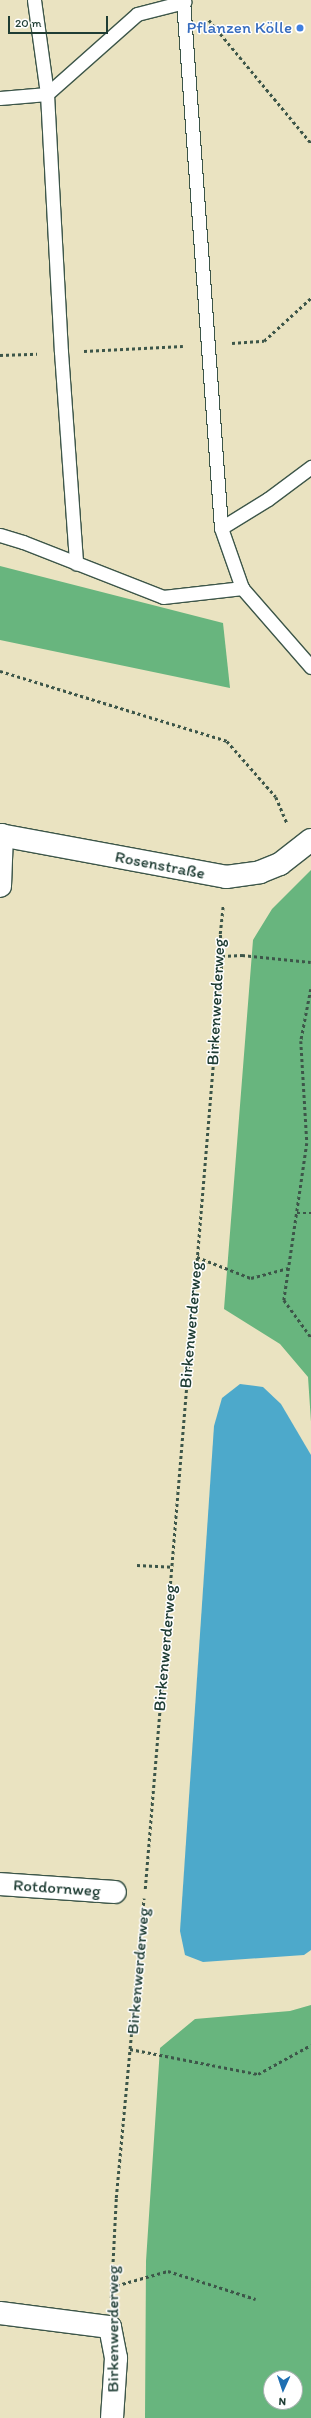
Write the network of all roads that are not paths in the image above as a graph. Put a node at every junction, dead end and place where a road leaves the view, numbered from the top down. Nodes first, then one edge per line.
1 (34, 0) edge
2 (183, 1) edge
3 (47, 94) junction
4 (0, 98) edge
5 (311, 467) edge
6 (221, 528) junction
7 (0, 535) edge
8 (76, 563) junction
9 (242, 588) junction
10 (311, 667) edge
11 (1, 835) edge
12 (305, 845) edge
13 (0, 886) edge
14 (0, 1884) edge
15 (115, 1892) dead end
16 (0, 2313) edge
17 (112, 2418) edge

1 - 3 lane
2 - 3 lane
2 - 6 lane
3 - 4 lane
3 - 8 lane
5 - 6 lane
6 - 9 lane
7 - 8 lane
8 - 9 lane
9 - 10 lane
11 - 12 street, Rosenstraße
11 - 13 street
14 - 15 street, Rotdornweg
16 - 17 street, Birkenwerderweg

